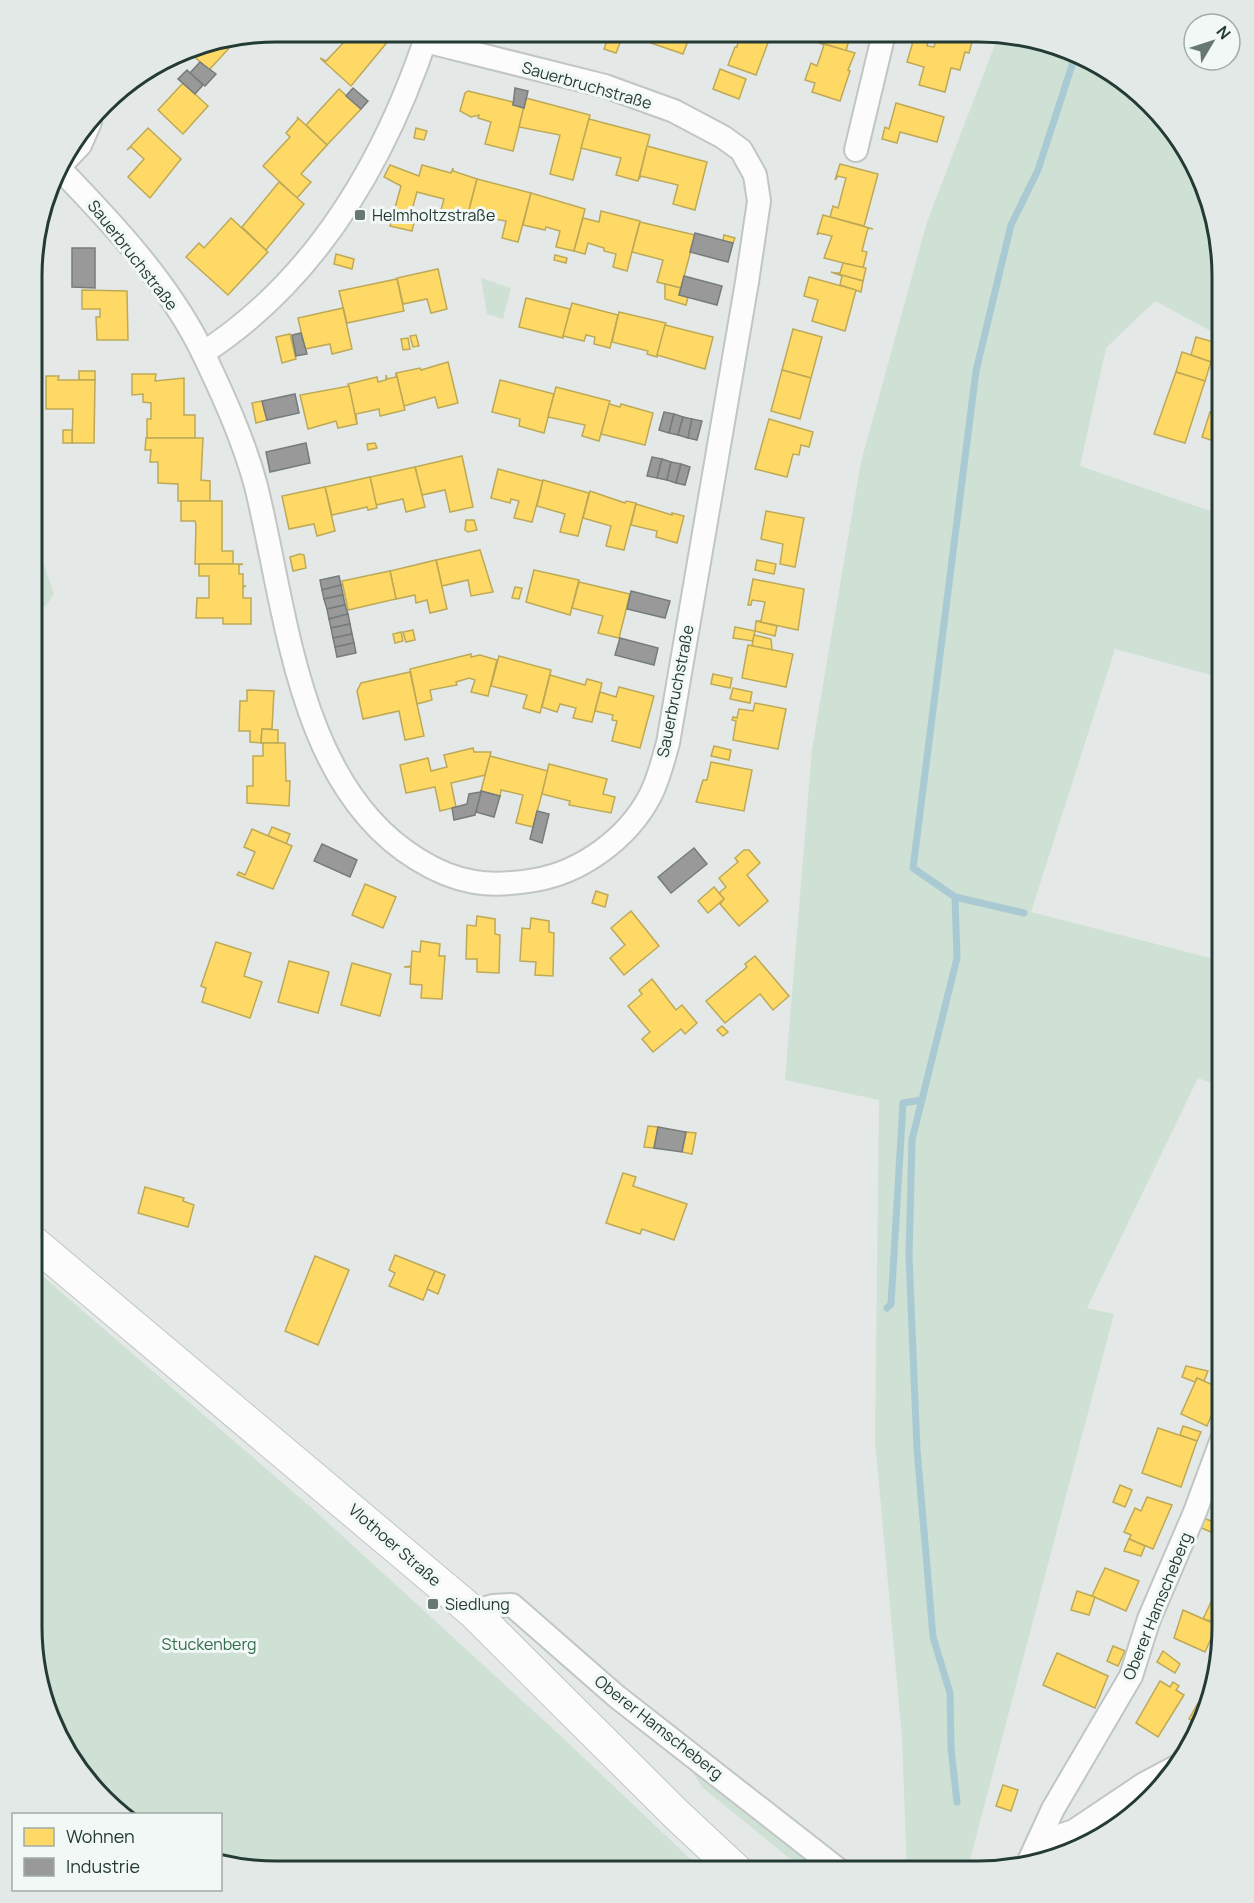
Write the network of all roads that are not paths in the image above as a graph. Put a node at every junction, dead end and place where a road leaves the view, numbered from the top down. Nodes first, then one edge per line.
1 (425, 42) edge
2 (445, 42) edge
3 (882, 42) edge
4 (856, 150) dead end
5 (66, 173) edge
6 (203, 352) junction
7 (42, 1249) edge
8 (1212, 1466) edge
9 (473, 1612) junction
10 (1157, 1777) edge
11 (1034, 1852) edge
12 (726, 1861) edge
13 (827, 1861) edge

1 - 6 street
2 - 6 street, Sauerbruchstraße
3 - 4 street
5 - 6 street, Sauerbruchstraße
7 - 9 main road, Vlothoer Straße
8 - 11 street, Oberer Hamscheberg
9 - 12 main road, Vlothoer Straße
9 - 13 street, Oberer Hamscheberg
10 - 11 street

